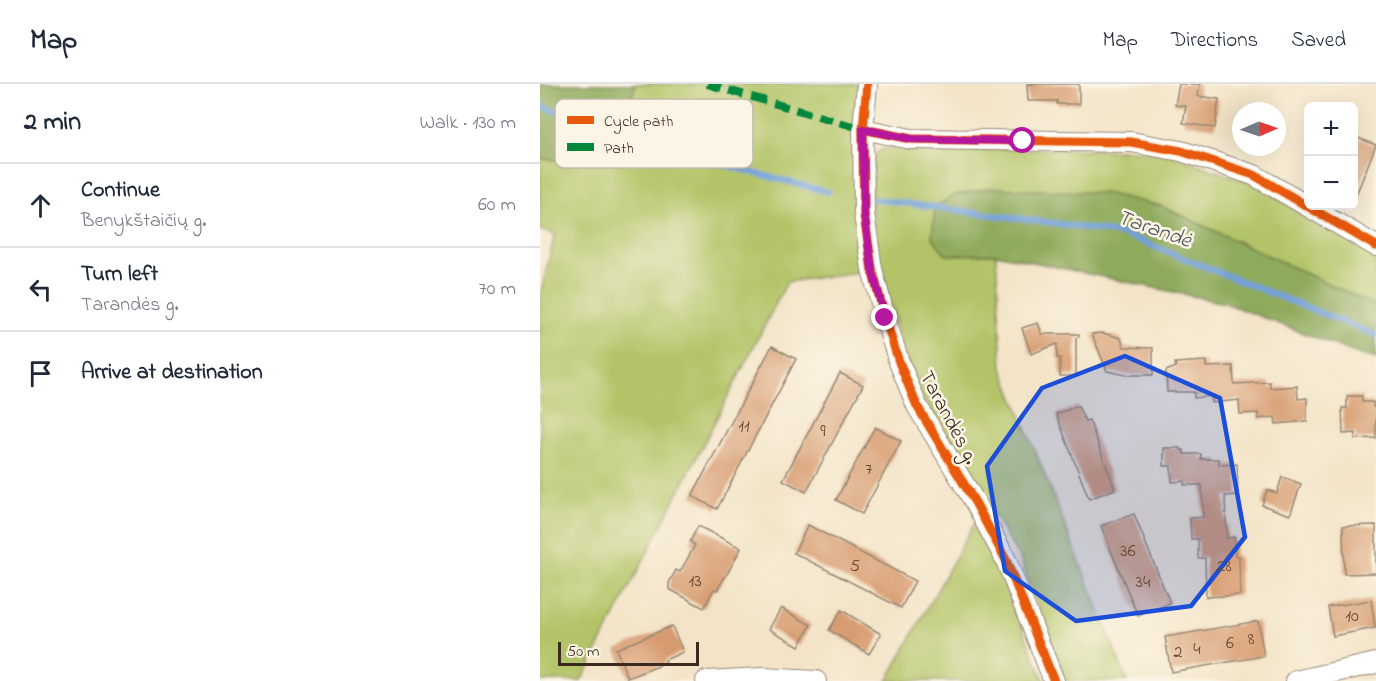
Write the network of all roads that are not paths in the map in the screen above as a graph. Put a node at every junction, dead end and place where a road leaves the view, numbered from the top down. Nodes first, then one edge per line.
1 (867, 84) edge
2 (863, 129) junction
3 (1376, 246) edge
4 (1376, 663) edge
5 (706, 681) edge
6 (816, 681) edge
7 (1054, 681) edge
8 (1296, 681) edge

1 - 2 street, Tarandės g.
2 - 3 street
2 - 7 street, Tarandės g.
4 - 8 street
5 - 6 street

